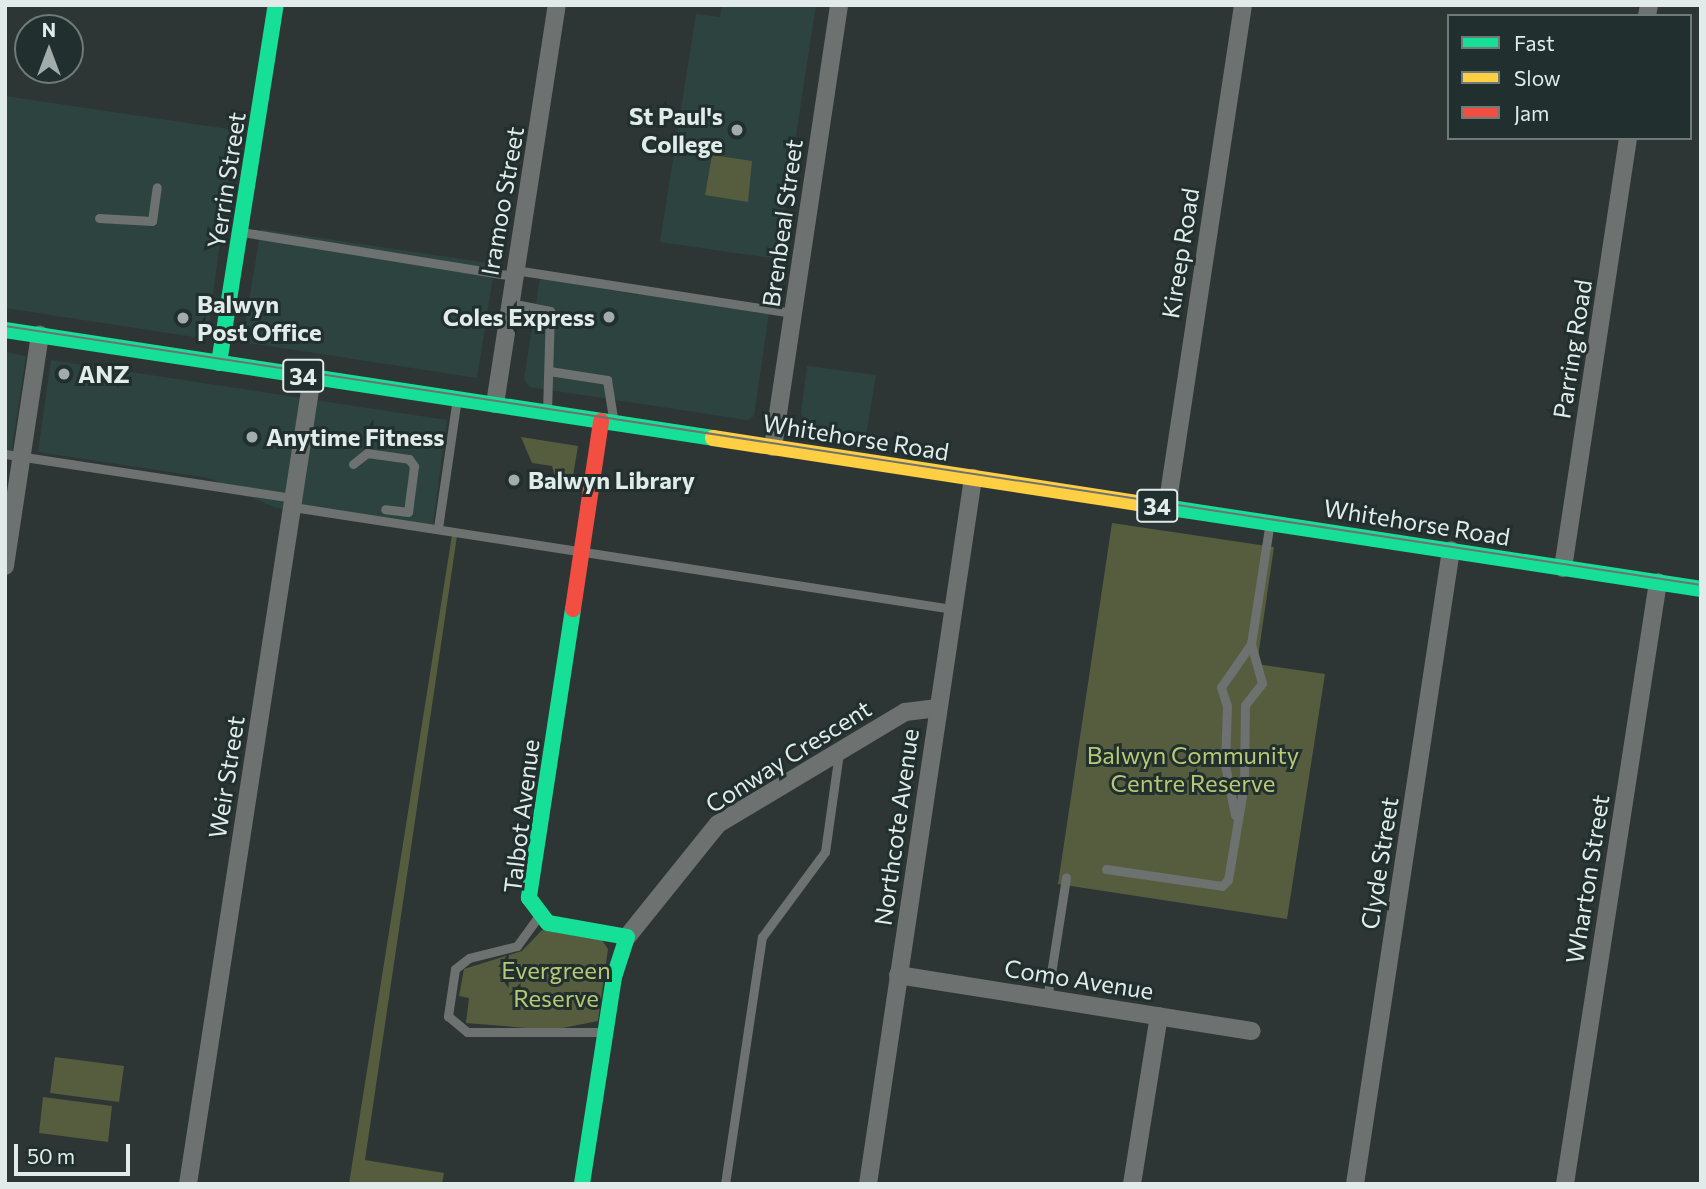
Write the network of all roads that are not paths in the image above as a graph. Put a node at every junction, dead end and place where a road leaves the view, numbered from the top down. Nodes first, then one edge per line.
1 (276, 5) edge
2 (557, 5) edge
3 (839, 5) edge
4 (1243, 5) edge
5 (1628, 140) edge
6 (157, 187) dead end
7 (99, 218) dead end
8 (240, 231) junction
9 (514, 273) junction
10 (509, 303) junction
11 (793, 313) junction
12 (5, 330) edge
13 (40, 335) junction
14 (219, 363) junction
15 (549, 371) junction
16 (312, 377) junction
17 (457, 399) junction
18 (495, 404) junction
19 (546, 412) junction
20 (608, 422) junction
21 (773, 447) junction
22 (13, 455) edge
23 (353, 464) dead end
24 (973, 478) junction
25 (294, 503) junction
26 (1167, 507) junction
27 (385, 509) dead end
28 (1270, 523) junction
29 (438, 528) junction
30 (1451, 550) junction
31 (581, 552) junction
32 (5, 566) edge
33 (1563, 568) junction
34 (1658, 582) junction
35 (1701, 589) edge
36 (953, 609) junction
37 (1251, 644) junction
38 (938, 708) junction
39 (839, 752) junction
40 (1236, 817) junction
41 (1106, 869) dead end
42 (1066, 877) dead end
43 (538, 917) junction
44 (627, 937) junction
45 (898, 975) junction
46 (1047, 999) junction
47 (1158, 1016) junction
48 (1252, 1031) dead end
49 (606, 1032) junction
50 (188, 1184) edge
51 (582, 1184) edge
52 (725, 1184) edge
53 (867, 1184) edge
54 (1132, 1184) edge
55 (1355, 1184) edge
56 (1565, 1184) edge

1 - 8 main road, Yerrin Street
2 - 9 street, Iramoo Street
3 - 11 street, Brenbeal Street
4 - 26 street, Kireep Road
5 - 33 street, Parring Road
6 - 7 lane
8 - 9 lane
8 - 14 main road, Yerrin Street
9 - 10 street, Iramoo Street
9 - 11 lane
10 - 15 lane
10 - 18 street, Iramoo Street
11 - 21 street, Brenbeal Street
12 - 13 main road, Whitehorse Road / 34
13 - 14 main road, Whitehorse Road / 34
13 - 22 street
14 - 16 main road, Whitehorse Road / 34
15 - 19 lane
15 - 20 lane
16 - 17 main road, Whitehorse Road / 34
16 - 25 street, Weir Street
17 - 18 main road, Whitehorse Road / 34
17 - 29 lane
18 - 19 main road, Whitehorse Road / 34
19 - 20 main road, Whitehorse Road / 34
20 - 21 main road, Whitehorse Road / 34
20 - 31 main road, Talbot Avenue
21 - 24 main road, Whitehorse Road / 34
22 - 25 lane
22 - 32 street
23 - 27 lane
24 - 26 main road, Whitehorse Road / 34
24 - 36 street, Northcote Avenue
25 - 29 lane
25 - 50 street, Weir Street
26 - 28 main road, Whitehorse Road / 34
28 - 30 main road, Whitehorse Road / 34
28 - 37 lane
29 - 31 lane
30 - 33 main road, Whitehorse Road / 34
30 - 55 street, Clyde Street
31 - 36 lane
31 - 43 main road, Talbot Avenue
33 - 34 main road, Whitehorse Road / 34
34 - 35 main road, Whitehorse Road / 34
34 - 56 street, Wharton Street
36 - 38 street, Northcote Avenue
37 - 40 lane
37 - 40 lane
38 - 39 street, Conway Crescent
38 - 45 street, Northcote Avenue
39 - 44 street, Conway Crescent
39 - 52 lane
40 - 41 lane
42 - 46 lane
43 - 44 main road, Talbot Avenue
43 - 49 lane
44 - 49 main road
45 - 46 street, Como Avenue
45 - 53 street, Northcote Avenue
46 - 47 street, Como Avenue
47 - 48 street, Como Avenue
47 - 54 street
49 - 51 main road

